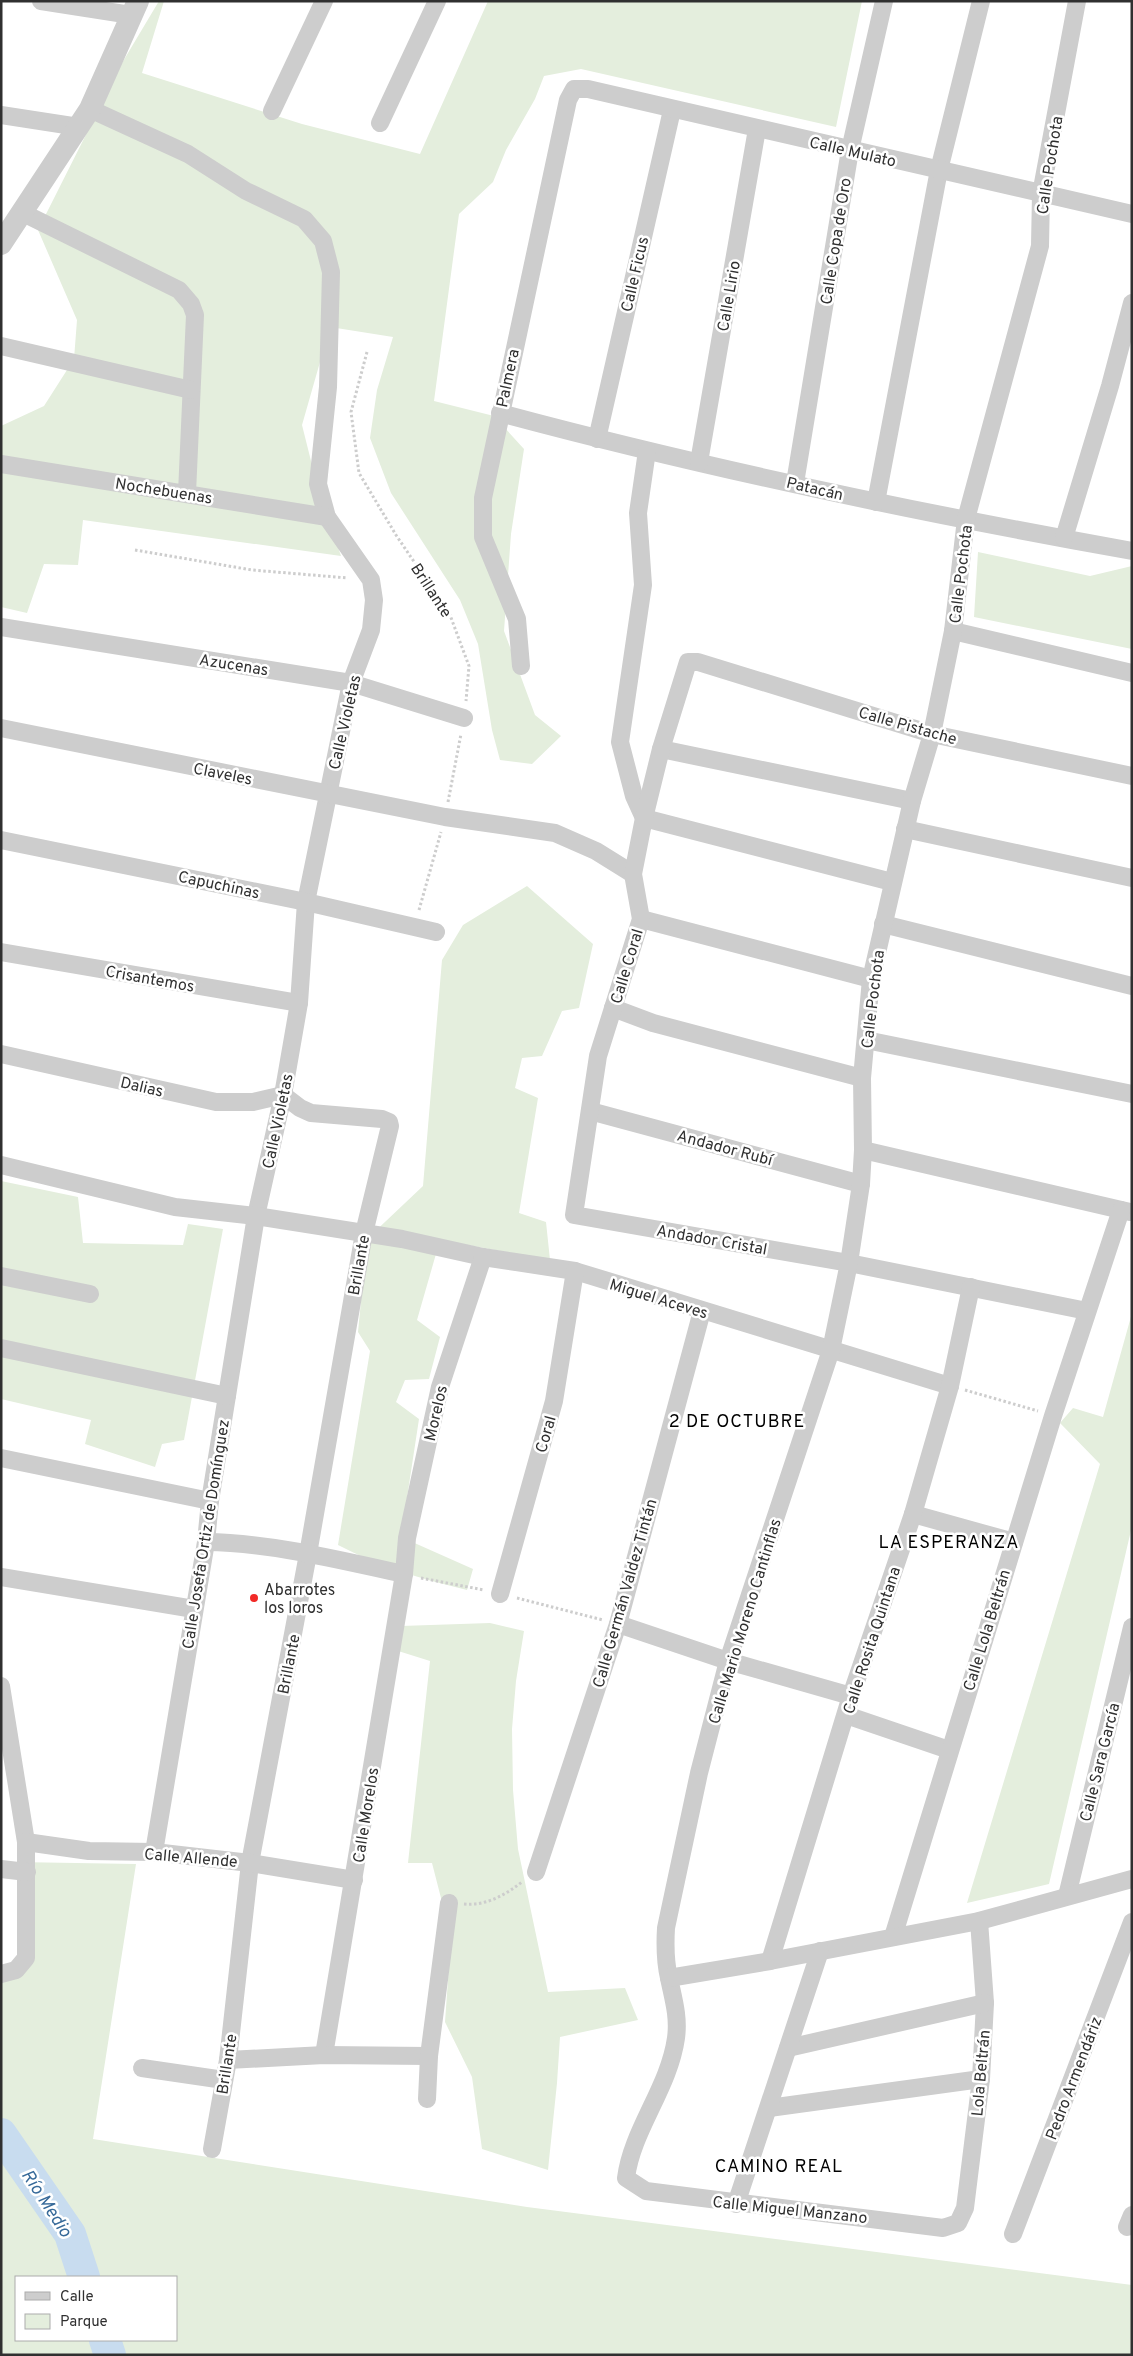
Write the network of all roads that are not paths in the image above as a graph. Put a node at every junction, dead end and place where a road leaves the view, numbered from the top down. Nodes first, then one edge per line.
1 (41, 1) edge
2 (324, 1) edge
3 (437, 1) edge
4 (884, 1) edge
5 (980, 1) edge
6 (1078, 1) edge
7 (135, 8) edge
8 (574, 90) joint
9 (672, 110) junction
10 (272, 111) dead end
11 (1, 115) edge
12 (85, 118) junction
13 (380, 123) dead end
14 (757, 129) junction
15 (850, 150) junction
16 (939, 170) junction
17 (1041, 194) junction
18 (22, 213) junction
19 (1132, 214) edge
20 (3, 239) edge
21 (1132, 303) edge
22 (1, 346) edge
23 (191, 390) junction
24 (500, 413) junction
25 (597, 439) junction
26 (647, 451) junction
27 (699, 462) junction
28 (1, 464) edge
29 (795, 483) junction
30 (187, 493) junction
31 (876, 502) junction
32 (327, 517) junction
33 (966, 520) junction
34 (1064, 538) junction
35 (1132, 551) edge
36 (1, 627) edge
37 (953, 631) junction
38 (688, 662) joint
39 (521, 666) dead end
40 (1132, 673) edge
41 (351, 683) junction
42 (464, 718) road end
43 (1, 728) edge
44 (932, 734) junction
45 (661, 749) junction
46 (1132, 776) edge
47 (328, 794) junction
48 (912, 801) junction
49 (644, 818) junction
50 (905, 829) junction
51 (1, 840) edge
52 (633, 874) junction
53 (1132, 878) edge
54 (892, 882) junction
55 (306, 902) junction
56 (641, 919) junction
57 (883, 924) junction
58 (436, 932) dead end
59 (1, 952) edge
60 (871, 978) junction
61 (1132, 986) edge
62 (299, 1003) junction
63 (613, 1008) junction
64 (866, 1040) junction
65 (1, 1054) edge
66 (862, 1078) junction
67 (1132, 1094) edge
68 (283, 1095) junction
69 (590, 1111) junction
70 (863, 1150) junction
71 (1, 1164) edge
72 (861, 1184) junction
73 (1126, 1212) edge
74 (574, 1215) joint
75 (256, 1216) junction
76 (364, 1233) junction
77 (483, 1257) junction
78 (849, 1263) junction
79 (575, 1271) junction
80 (1, 1276) edge
81 (970, 1287) junction
82 (90, 1294) dead end
83 (702, 1311) junction
84 (1087, 1311) junction
85 (1, 1348) edge
86 (831, 1350) junction
87 (950, 1386) junction
88 (226, 1396) junction
89 (1, 1458) edge
90 (210, 1501) junction
91 (913, 1514) junction
92 (206, 1542) junction
93 (1014, 1542) junction
94 (308, 1554) junction
95 (404, 1574) junction
96 (1, 1577) edge
97 (500, 1594) dead end
98 (194, 1609) junction
99 (618, 1624) junction
100 (1132, 1627) edge
101 (728, 1661) junction
102 (1, 1686) edge
103 (851, 1696) junction
104 (846, 1715) junction
105 (949, 1750) junction
106 (7, 1752) edge
107 (26, 1842) junction
108 (154, 1852) junction
109 (250, 1862) junction
110 (1, 1869) edge
111 (28, 1872) junction
112 (536, 1872) road end
113 (1132, 1879) edge
114 (354, 1880) junction
115 (1066, 1896) junction
116 (449, 1903) road end
117 (979, 1921) junction
118 (1132, 1922) edge
119 (893, 1937) junction
120 (820, 1951) junction
121 (770, 1961) junction
122 (9, 1972) edge
123 (669, 1978) junction
124 (985, 2003) junction
125 (788, 2048) junction
126 (324, 2055) junction
127 (429, 2056) junction
128 (228, 2060) junction
129 (142, 2068) dead end
130 (981, 2079) junction
131 (224, 2080) junction
132 (427, 2099) dead end
133 (769, 2108) junction
134 (212, 2149) dead end
135 (626, 2178) joint
136 (736, 2204) junction
137 (958, 2223) joint
138 (1013, 2234) dead end

1 - 7 street
2 - 10 street
3 - 13 street
4 - 15 street, Calle Copa de Oro
5 - 16 street
6 - 17 street, Calle Pochota
7 - 12 street
8 - 9 street, Calle Mulato
8 - 24 street, Palmera
9 - 14 street, Calle Mulato
9 - 25 street, Calle Ficus
11 - 12 street
12 - 18 street
12 - 32 street, Calle Violetas
14 - 15 street, Calle Mulato
14 - 27 street, Calle Lirio
15 - 16 street, Calle Mulato
15 - 29 street, Calle Copa de Oro
16 - 17 street, Calle Mulato
16 - 31 street
17 - 19 street, Calle Mulato
17 - 33 street, Calle Pochota
18 - 20 street
18 - 23 street
21 - 34 street
22 - 23 street
23 - 30 street
24 - 25 street, Patacán
24 - 39 street, Palmera
25 - 26 street, Patacán
26 - 27 street, Patacán
26 - 49 street
27 - 29 street, Patacán
28 - 30 street, Nochebuenas
29 - 31 street, Patacán
30 - 32 street, Nochebuenas
31 - 33 street, Patacán
32 - 41 street, Calle Violetas
33 - 34 street, Patacán
33 - 37 street, Calle Pochota
34 - 35 street, Patacán
36 - 41 street, Azucenas
37 - 40 street
37 - 44 street, Calle Pochota
38 - 44 street, Calle Pistache
38 - 45 street, Calle Coral
41 - 42 street, Azucenas
41 - 47 street, Calle Violetas
43 - 47 street, Claveles
44 - 46 street, Calle Pistache
44 - 48 street, Calle Pochota
45 - 48 street
45 - 49 street, Calle Coral
47 - 52 street, Claveles
47 - 55 street, Calle Violetas
48 - 50 street, Calle Pochota
49 - 52 street, Calle Coral
49 - 54 street
50 - 53 street
50 - 54 street, Calle Pochota
51 - 55 street, Capuchinas
52 - 56 street, Calle Coral
54 - 57 street, Calle Pochota
55 - 58 street, Capuchinas
55 - 62 street, Calle Violetas
56 - 60 street
56 - 63 street, Calle Coral
57 - 60 street, Calle Pochota
57 - 61 street
59 - 62 street, Crisantemos
60 - 64 street, Calle Pochota
62 - 68 street, Calle Violetas
63 - 66 street
63 - 69 street, Calle Coral
64 - 66 street, Calle Pochota
64 - 67 street
65 - 68 street, Dalias
66 - 70 street, Calle Pochota
68 - 75 street, Calle Violetas
68 - 76 street, Brillante
69 - 72 street, Andador Rubí
69 - 74 street, Calle Coral
70 - 72 street, Calle Mario Moreno Cantinflas
70 - 73 street
71 - 75 street, Miguel Aceves
72 - 78 street, Calle Mario Moreno Cantinflas
73 - 84 street, Calle Lola Beltrán
74 - 78 street, Andador Cristal
75 - 76 street, Miguel Aceves
75 - 88 street, Calle Josefa Ortiz de Domínguez
76 - 77 street, Miguel Aceves
76 - 94 street, Brillante
77 - 79 street, Miguel Aceves
77 - 95 street, Morelos
78 - 81 street, Andador Cristal
78 - 86 street, Calle Mario Moreno Cantinflas
79 - 83 street, Miguel Aceves
79 - 97 street, Coral
80 - 82 street
81 - 84 street, Andador Cristal
81 - 87 street, Calle Rosita Quintana
83 - 86 street, Miguel Aceves
83 - 99 street, Calle Germán Valdez Tintán
84 - 93 street, Calle Lola Beltrán
85 - 88 street
86 - 87 street, Miguel Aceves
86 - 101 street, Calle Mario Moreno Cantinflas
87 - 91 street, Calle Rosita Quintana
88 - 90 street, Calle Josefa Ortiz de Domínguez
89 - 90 street
90 - 92 street, Calle Josefa Ortiz de Domínguez
91 - 93 street
91 - 103 street, Calle Rosita Quintana
92 - 94 street
92 - 98 street, Calle Josefa Ortiz de Domínguez
93 - 105 street, Calle Lola Beltrán
94 - 95 street
94 - 109 street, Brillante
95 - 114 street, Calle Morelos
96 - 98 street
98 - 108 street, Calle Josefa Ortiz de Domínguez
99 - 101 street
99 - 112 street, Calle Germán Valdez Tintán
100 - 115 street, Calle Sara García
101 - 103 street
101 - 123 street, Calle Mario Moreno Cantinflas
102 - 106 street
103 - 104 street, Calle Rosita Quintana
104 - 105 street
104 - 121 street, Calle Rosita Quintana
105 - 119 street, Calle Lola Beltrán
106 - 107 street
107 - 108 street, Calle Allende
107 - 111 street
108 - 109 street, Calle Allende
109 - 114 street, Calle Allende
109 - 128 street, Brillante
110 - 111 street
111 - 122 street
113 - 115 street
114 - 126 street, Calle Morelos
115 - 117 street
116 - 127 street
117 - 119 street
117 - 124 street, Lola Beltrán
118 - 138 street, Pedro Armendáriz
119 - 120 street
120 - 121 street
120 - 125 street
121 - 123 street
123 - 135 street, Calle Mario Moreno Cantinflas
124 - 125 street
124 - 130 street, Lola Beltrán
125 - 133 street
126 - 127 street
126 - 128 street
127 - 132 street
128 - 131 street, Brillante
129 - 131 street
130 - 133 street
130 - 137 street, Lola Beltrán
131 - 134 street, Brillante
133 - 136 street
135 - 136 street, Calle Miguel Manzano
136 - 137 street, Calle Miguel Manzano

